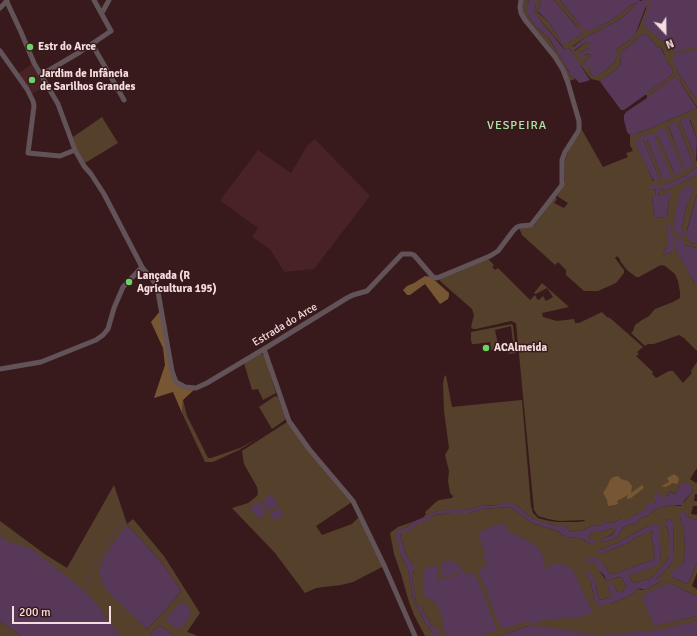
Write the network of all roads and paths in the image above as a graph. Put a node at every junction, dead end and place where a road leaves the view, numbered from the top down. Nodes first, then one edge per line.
1 (94, 0) edge
2 (109, 0) edge
3 (522, 0) edge
4 (7, 1) edge
5 (0, 8) edge
6 (100, 12) junction
7 (92, 44) junction
8 (0, 51) edge
9 (40, 75) junction
10 (124, 100) dead end
11 (74, 150) junction
12 (142, 266) junction
13 (264, 349) junction
14 (0, 369) edge
15 (415, 636) edge

1 - 6 street
2 - 6 street
3 - 13 street, Estrada do Arce
4 - 5 street
4 - 9 street, Estrada do Arce
6 - 7 street
7 - 9 street
7 - 10 street
8 - 11 street
9 - 11 street, Estrada do Arce
11 - 12 street, Estrada do Arce
12 - 13 street, Estrada do Arce
12 - 14 street
13 - 15 street

